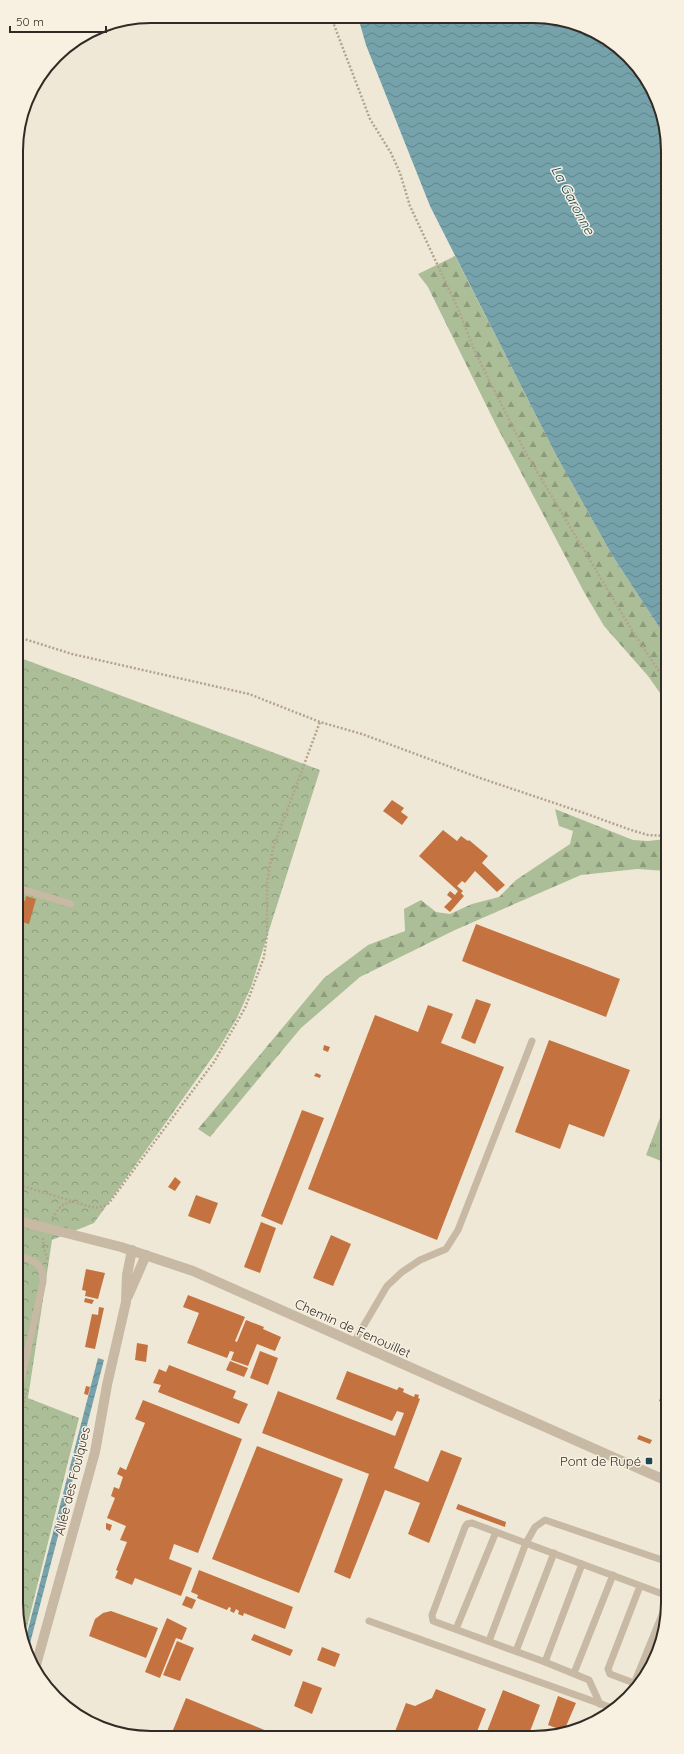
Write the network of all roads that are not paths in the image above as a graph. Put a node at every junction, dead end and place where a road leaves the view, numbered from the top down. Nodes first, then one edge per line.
1 (23, 890) edge
2 (71, 904) dead end
3 (532, 1041) dead end
4 (23, 1222) edge
5 (132, 1250) junction
6 (146, 1255) junction
7 (23, 1257) edge
8 (126, 1302) junction
9 (354, 1342) junction
10 (23, 1372) edge
11 (661, 1478) edge
12 (496, 1532) junction
13 (526, 1543) junction
14 (554, 1553) junction
15 (661, 1560) edge
16 (582, 1564) junction
17 (613, 1575) junction
18 (640, 1586) junction
19 (661, 1594) edge
20 (660, 1620) edge
21 (369, 1621) dead end
22 (456, 1629) junction
23 (489, 1641) junction
24 (516, 1651) junction
25 (37, 1661) edge
26 (546, 1662) junction
27 (574, 1673) junction
28 (637, 1678) edge
29 (629, 1688) edge
30 (600, 1704) junction
31 (608, 1706) edge

1 - 2 lane
3 - 9 lane
4 - 5 street, Chemin de Fenouillet
5 - 6 street, Chemin de Fenouillet
5 - 8 street, Allée des Foulques
6 - 8 street, Allée des Foulques
6 - 9 street, Chemin de Fenouillet
7 - 10 lane
8 - 25 street, Allée des Foulques
9 - 11 street, Chemin de Fenouillet
12 - 13 lane
12 - 22 lane
12 - 22 lane
13 - 14 lane
13 - 15 lane
13 - 23 lane
14 - 16 lane
14 - 24 lane
16 - 17 lane
16 - 26 lane
17 - 18 lane
17 - 27 lane
18 - 19 lane
18 - 29 lane
20 - 28 lane
21 - 30 lane
22 - 23 lane
23 - 24 lane
24 - 26 lane
26 - 27 lane
27 - 30 lane
30 - 31 lane

